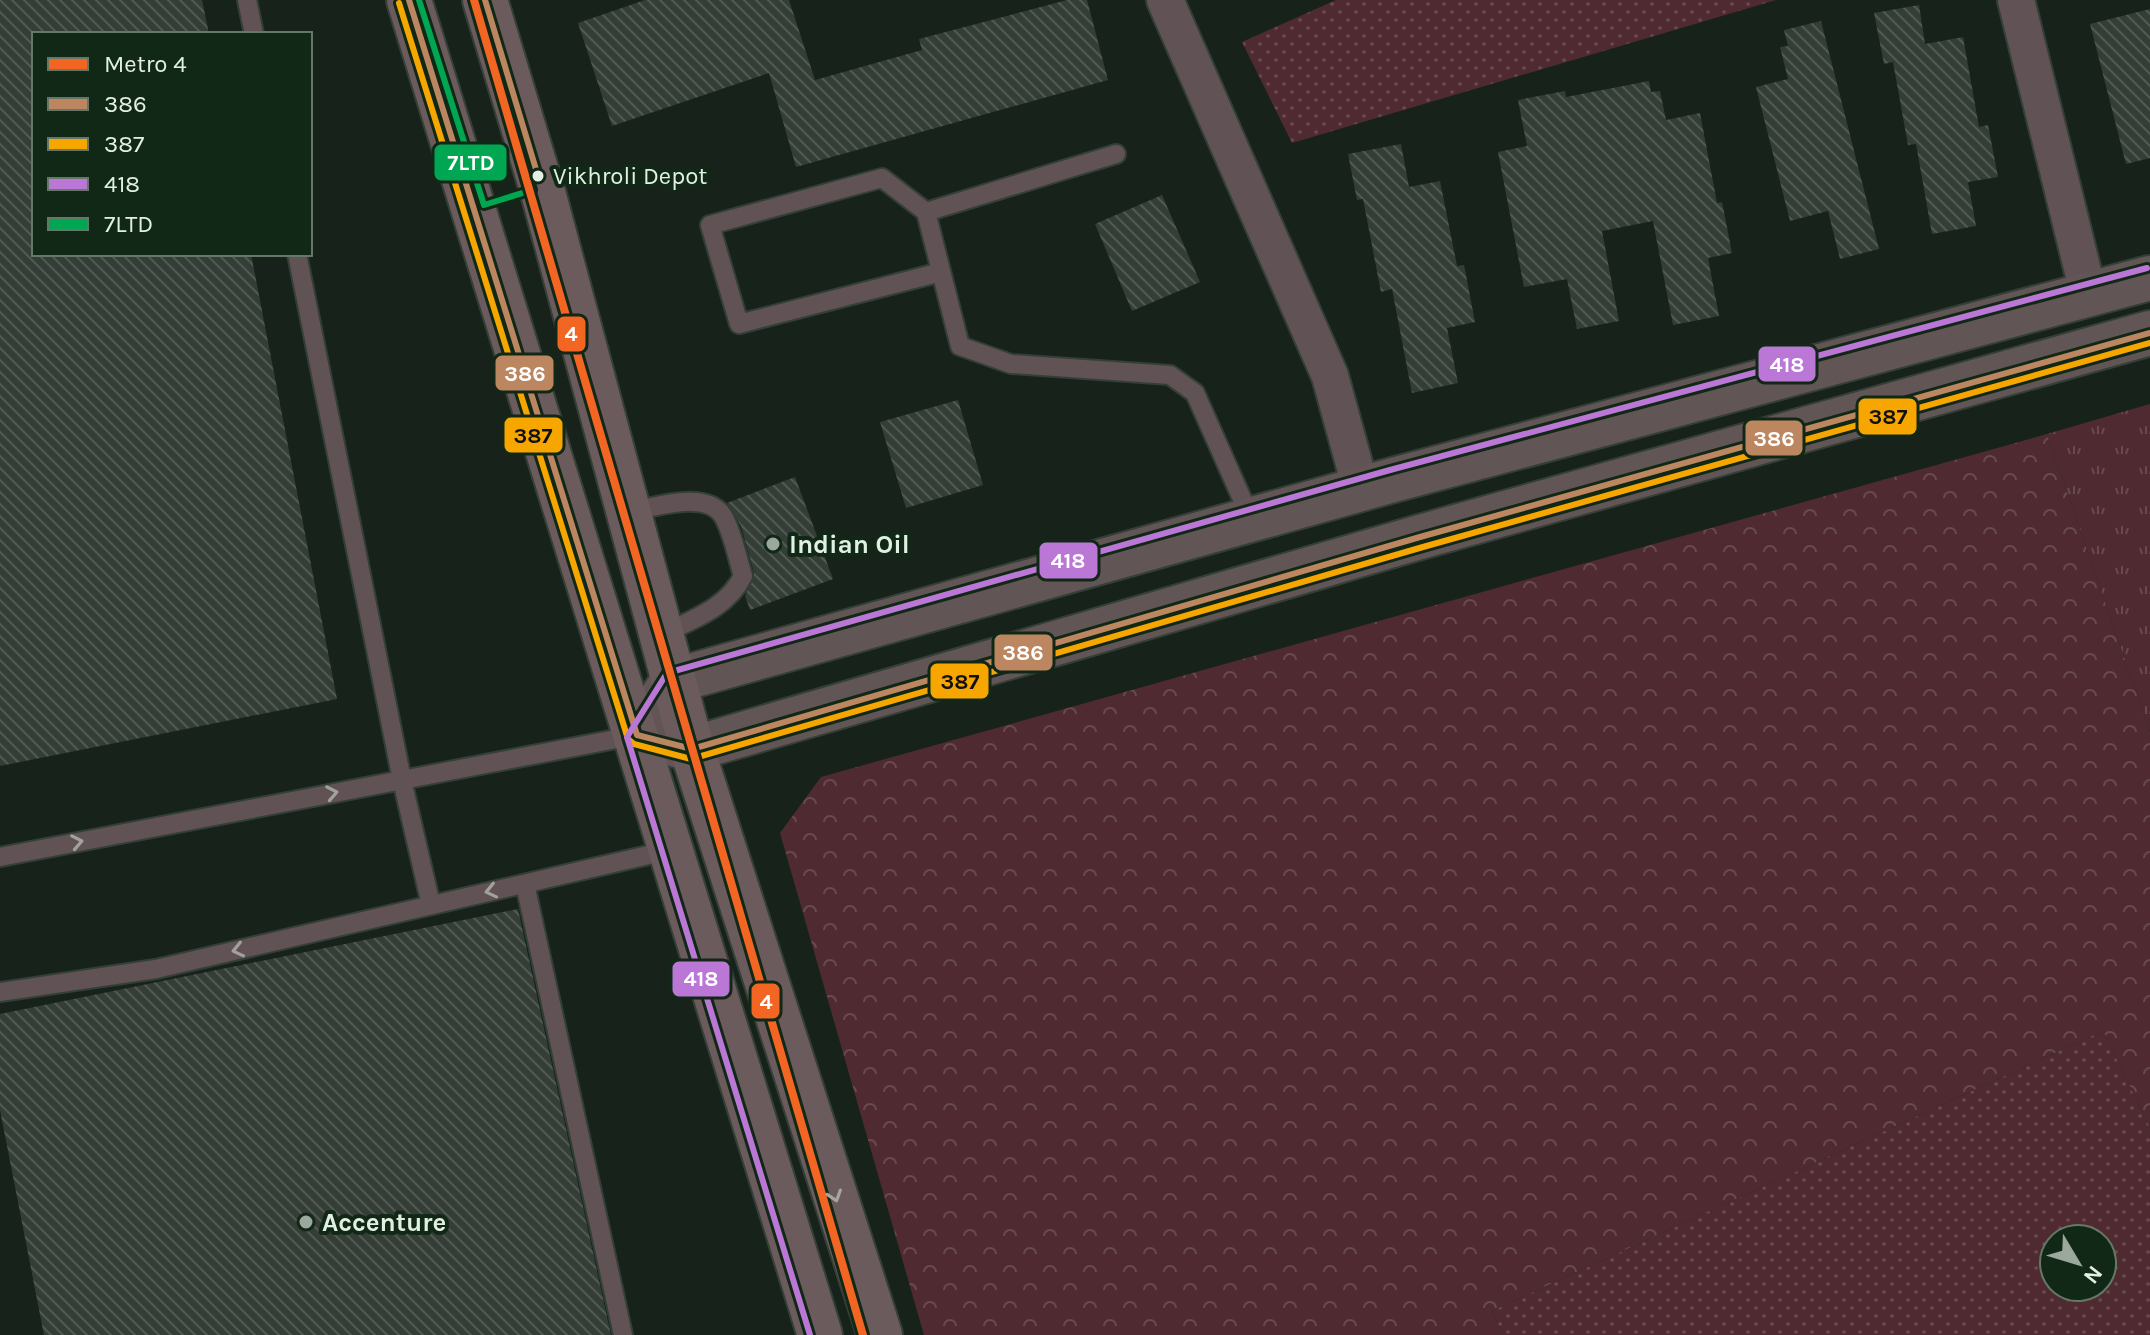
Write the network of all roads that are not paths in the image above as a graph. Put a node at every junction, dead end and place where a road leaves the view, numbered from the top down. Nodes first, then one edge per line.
1 (247, 0) edge
2 (409, 0) edge
3 (485, 0) edge
4 (1165, 0) edge
5 (2016, 0) edge
6 (254, 32) edge
7 (1116, 154) dead end
8 (544, 196) junction
9 (926, 212) junction
10 (477, 218) junction
11 (297, 256) edge
12 (941, 272) junction
13 (2150, 278) edge
14 (2089, 296) junction
15 (2150, 333) edge
16 (1361, 489) junction
17 (628, 512) junction
18 (1252, 521) junction
19 (661, 635) junction
20 (673, 681) junction
21 (637, 735) junction
22 (692, 749) junction
23 (402, 780) junction
24 (670, 850) junction
25 (0, 857) edge
26 (525, 884) junction
27 (431, 905) junction
28 (0, 992) edge
29 (623, 1335) edge
30 (820, 1335) edge
31 (880, 1335) edge

1 - 6 lane
2 - 10 main road
3 - 8 main road
4 - 16 street
5 - 14 street
7 - 9 lane
8 - 10 main road
8 - 17 main road
9 - 12 lane
9 - 12 lane
10 - 21 main road
11 - 23 lane
12 - 18 lane
13 - 14 main road
14 - 16 main road
15 - 22 main road
16 - 18 main road
17 - 19 main road
17 - 19 lane
18 - 20 main road
19 - 20 main road
20 - 21 main road
20 - 22 main road
21 - 22 main road
21 - 23 lane
21 - 24 main road
22 -> 31 main road
25 -> 23 lane
23 - 27 lane
24 - 26 lane
24 - 30 main road
26 -> 27 lane
26 - 29 lane
27 -> 28 lane

